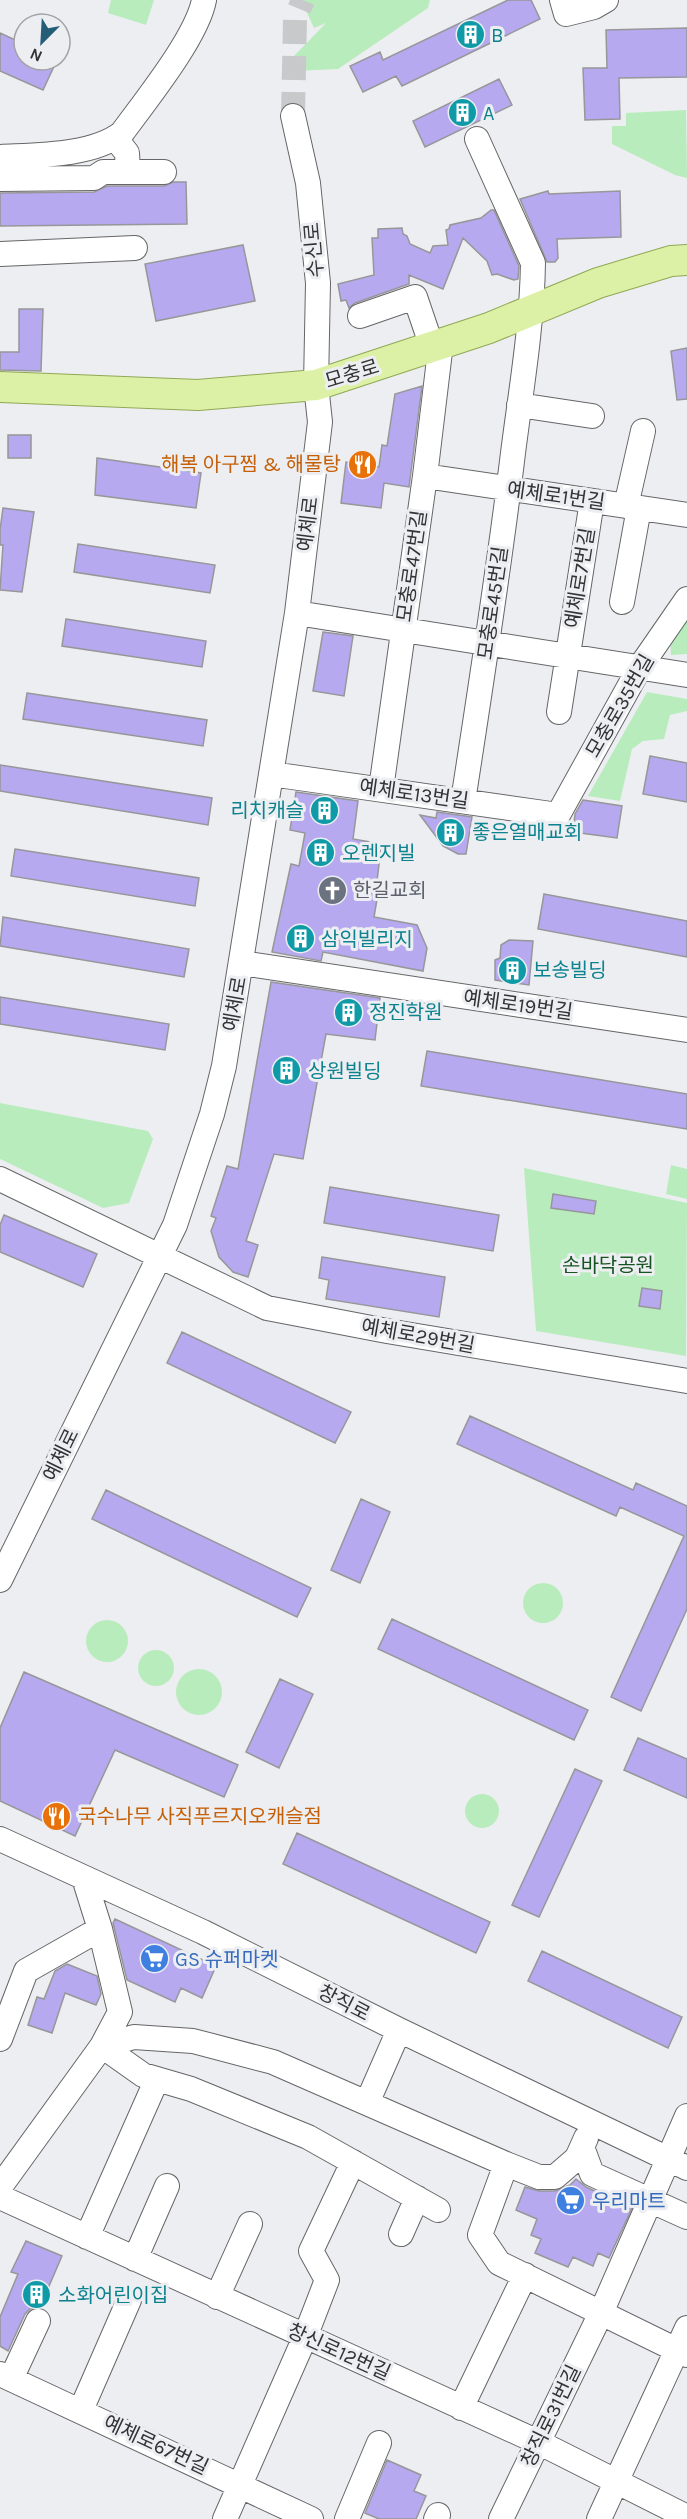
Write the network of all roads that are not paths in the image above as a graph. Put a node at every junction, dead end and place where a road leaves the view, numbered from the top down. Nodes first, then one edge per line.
1 (204, 0) edge
2 (606, 0) edge
3 (564, 7) edge
4 (293, 116) tunnel mouth
5 (115, 138) junction
6 (477, 139) dead end
7 (0, 157) edge
8 (128, 172) junction
9 (164, 172) dead end
10 (0, 179) edge
11 (135, 248) dead end
12 (0, 254) edge
13 (687, 260) edge
14 (531, 310) junction
15 (360, 316) dead end
16 (436, 345) junction
17 (316, 385) junction
18 (0, 387) edge
19 (519, 405) junction
20 (592, 416) dead end
21 (643, 431) dead end
22 (425, 477) junction
23 (509, 489) junction
24 (592, 501) junction
25 (632, 507) junction
26 (687, 515) edge
27 (687, 599) edge
28 (622, 602) dead end
29 (297, 613) junction
30 (403, 629) junction
31 (488, 642) junction
32 (568, 655) junction
33 (640, 667) junction
34 (687, 675) edge
35 (559, 712) dead end
36 (271, 774) junction
37 (381, 789) junction
38 (463, 801) junction
39 (558, 815) joint
40 (242, 963) junction
41 (687, 1030) edge
42 (0, 1179) edge
43 (159, 1257) junction
44 (687, 1380) edge
45 (0, 1580) edge
46 (0, 1839) edge
47 (84, 1878) junction
48 (100, 1929) junction
49 (399, 2030) junction
50 (0, 2039) edge
51 (102, 2046) junction
52 (157, 2079) junction
53 (367, 2103) junction
54 (687, 2116) edge
55 (594, 2123) junction
56 (582, 2147) junction
57 (353, 2162) junction
58 (506, 2164) junction
59 (678, 2164) edge
60 (167, 2186) dead end
61 (0, 2187) edge
62 (0, 2198) edge
63 (651, 2200) junction
64 (687, 2217) edge
65 (250, 2224) dead end
66 (401, 2234) dead end
67 (87, 2237) junction
68 (135, 2259) junction
69 (525, 2275) junction
70 (217, 2297) junction
71 (129, 2300) dead end
72 (601, 2313) junction
73 (38, 2321) dead end
74 (687, 2328) edge
75 (305, 2337) junction
76 (682, 2353) edge
77 (5, 2376) edge
78 (461, 2408) junction
79 (81, 2410) junction
80 (538, 2442) junction
81 (379, 2443) dead end
82 (617, 2481) junction
83 (240, 2484) junction
84 (687, 2518) edge
85 (225, 2519) edge
86 (310, 2519) edge
87 (346, 2519) edge
88 (501, 2519) edge
89 (599, 2519) edge

1 - 5 street
2 - 3 street
4 - 17 street, 수신로
5 - 7 street
5 - 8 street
6 - 14 street, 모충로45번길
8 - 9 street
8 - 10 street
11 - 12 street
13 - 14 main road, 모충로
14 - 16 main road, 모충로
14 - 19 street, 모충로45번길
15 - 16 street
16 - 17 main road, 모충로
16 - 22 street, 모충로47번길
17 - 18 main road, 모충로
17 - 29 street, 예체로
19 - 20 street
19 - 23 street, 모충로45번길
21 - 25 street
22 - 23 street, 예체로1번길
22 - 30 street, 모충로47번길
23 - 24 street, 예체로1번길
23 - 31 street, 모충로45번길
24 - 25 street, 예체로1번길
24 - 32 street, 예체로7번길
25 - 26 street, 예체로1번길
25 - 28 street
27 - 33 street, 모충로35번길
29 - 30 street, 예체로7번길
29 - 36 street, 예체로
30 - 31 street, 예체로7번길
30 - 37 street, 모충로47번길
31 - 32 street, 예체로7번길
31 - 38 street, 모충로45번길
32 - 33 street, 예체로7번길
32 - 35 street, 예체로7번길
33 - 34 street, 예체로7번길
33 - 39 street, 모충로35번길
36 - 37 street, 예체로13번길
36 - 40 street, 예체로
37 - 38 street, 예체로13번길
38 - 39 street, 예체로13번길
40 - 41 street, 예체로19번길
40 - 43 street, 예체로
42 - 43 street, 예체로29번길
43 - 44 street, 예체로29번길
43 - 45 street, 예체로
46 - 47 street, 창직로
47 - 48 street
47 - 49 street, 창직로
48 - 50 street
48 - 51 street
49 - 53 street
49 - 55 street, 창직로
51 - 52 street
51 - 53 street
51 - 61 street
52 - 57 street
52 - 67 street
53 - 58 street
54 - 59 street, 창직로31번길
55 - 56 street
55 - 59 street, 창직로
56 - 58 street
56 - 63 street
57 - 66 street
57 - 75 street
58 - 69 street
59 - 63 street, 창직로31번길
60 - 68 street
62 - 67 street, 창신로12번길
63 - 64 street
63 - 72 street, 창직로31번길
65 - 70 street
67 - 68 street, 창신로12번길
68 - 70 street, 창신로12번길
69 - 72 street
69 - 78 street
70 - 75 street, 창신로12번길
71 - 79 street
72 - 76 street
72 - 80 street, 창직로31번길
73 - 77 street
74 - 76 street
75 - 78 street, 창신로12번길
75 - 83 street
76 - 82 street
77 - 79 street, 예체로67번길
78 - 80 street, 창신로12번길
79 - 83 street, 예체로67번길
80 - 82 street, 창신로12번길
80 - 88 street, 창직로31번길
81 - 87 street
82 - 84 street, 창신로12번길
82 - 89 street
83 - 85 street
83 - 86 street, 예체로67번길

